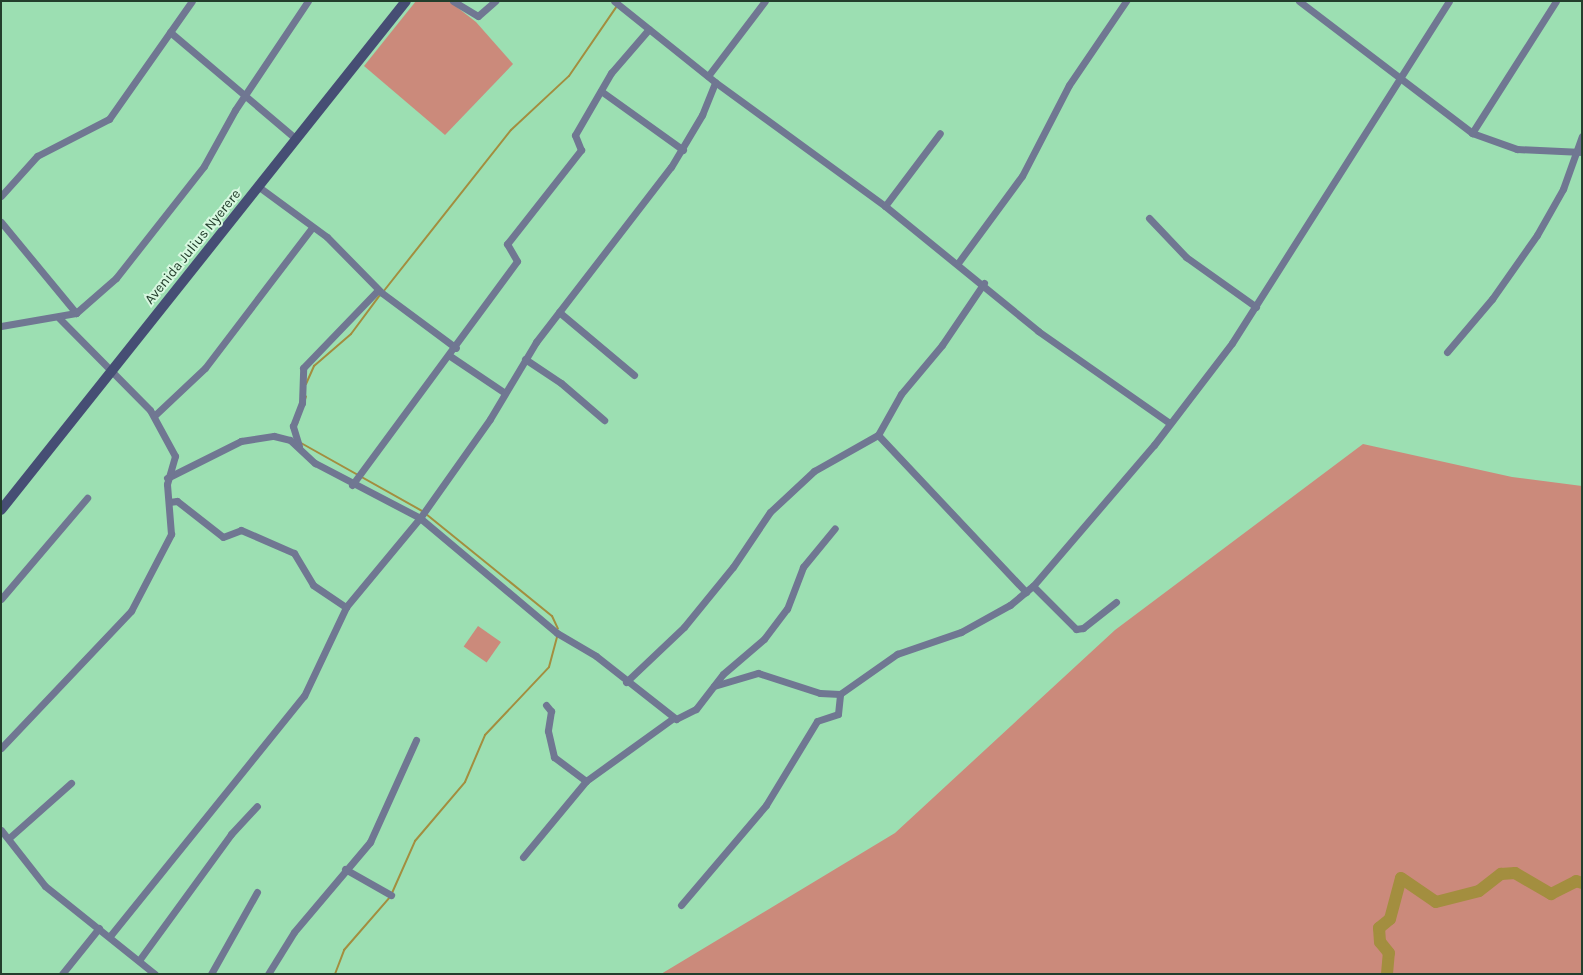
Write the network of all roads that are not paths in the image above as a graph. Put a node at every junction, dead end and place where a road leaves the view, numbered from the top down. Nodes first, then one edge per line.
1 (192, 1) edge
2 (308, 1) edge
3 (406, 1) edge
4 (453, 1) edge
5 (495, 1) edge
6 (614, 1) edge
7 (765, 1) edge
8 (1126, 1) edge
9 (1299, 1) edge
10 (1449, 1) edge
11 (1556, 1) edge
12 (649, 29) junction
13 (170, 32) junction
14 (708, 76) junction
15 (1400, 80) junction
16 (715, 82) junction
17 (601, 91) junction
18 (244, 96) junction
19 (940, 133) dead end
20 (1472, 133) junction
21 (1582, 136) edge
22 (296, 139) junction
23 (683, 150) junction
24 (1579, 152) edge
25 (259, 187) junction
26 (1, 196) edge
27 (886, 206) junction
28 (1149, 218) dead end
29 (1, 222) edge
30 (311, 229) junction
31 (958, 263) junction
32 (984, 283) junction
33 (378, 290) junction
34 (1256, 306) junction
35 (559, 312) junction
36 (76, 313) junction
37 (59, 318) junction
38 (1, 326) edge
39 (456, 348) junction
40 (1447, 352) dead end
41 (450, 356) junction
42 (524, 359) junction
43 (112, 369) junction
44 (634, 375) dead end
45 (505, 393) junction
46 (154, 416) junction
47 (604, 420) dead end
48 (1168, 422) junction
49 (878, 435) junction
50 (302, 453) junction
51 (167, 478) junction
52 (352, 485) junction
53 (88, 498) dead end
54 (169, 502) junction
55 (1, 510) edge
56 (420, 518) junction
57 (835, 528) dead end
58 (1033, 586) junction
59 (1026, 592) junction
60 (1, 598) edge
61 (1116, 602) dead end
62 (346, 607) junction
63 (626, 682) junction
64 (714, 686) junction
65 (840, 694) junction
66 (546, 705) dead end
67 (672, 719) junction
68 (416, 740) dead end
69 (1, 748) edge
70 (586, 781) junction
71 (71, 783) dead end
72 (257, 806) dead end
73 (1, 830) edge
74 (9, 838) junction
75 (523, 857) dead end
76 (345, 869) junction
77 (257, 892) dead end
78 (391, 894) dead end
79 (681, 906) dead end
80 (99, 928) junction
81 (110, 936) junction
82 (140, 959) junction
83 (151, 973) edge
84 (62, 974) edge
85 (211, 974) edge
86 (268, 974) edge

1 - 13 street
2 - 18 street
3 - 22 street, Avenida Julius Nyerere
4 - 5 street
6 - 12 street
7 - 14 street
8 - 31 street
9 - 15 street
10 - 15 street
11 - 20 street
12 - 14 street
12 - 17 street
13 - 18 street
13 - 26 street
14 - 16 street
15 - 20 street
15 - 34 street
16 - 23 street
16 - 27 street
17 - 23 street
17 - 39 street
18 - 22 street
18 - 36 street
19 - 27 street
20 - 24 street
21 - 24 street
22 - 25 street, Avenida Julius Nyerere
23 - 35 street
24 - 40 street
25 - 30 street
25 - 43 street, Avenida Julius Nyerere
27 - 31 street
28 - 34 street
29 - 36 street
30 - 33 street
30 - 46 street
31 - 32 street
32 - 48 street
32 - 49 street
33 - 39 street
33 - 50 street
34 - 48 street
35 - 42 street
35 - 44 street
36 - 37 street
37 - 38 street
37 - 43 street
39 - 41 street
41 - 45 street
41 - 52 street
42 - 45 street
42 - 47 street
43 - 46 street
43 - 55 street, Avenida Julius Nyerere
45 - 56 street
46 - 51 street
48 - 58 street
49 - 59 street
49 - 63 street
50 - 51 street
50 - 52 street
51 - 54 street
52 - 56 street
53 - 60 street
54 - 62 street
54 - 69 street
56 - 62 street
56 - 63 street
57 - 64 street
58 - 59 street
58 - 61 street
59 - 65 street
62 - 81 street
63 - 67 street
64 - 65 street
64 - 67 street
65 - 79 street
66 - 70 street
67 - 70 street
68 - 76 street
70 - 75 street
71 - 74 street
72 - 82 street
73 - 74 street
74 - 80 street
76 - 78 street
76 - 86 street
77 - 85 street
80 - 81 street
80 - 84 street
81 - 82 street
82 - 83 street

